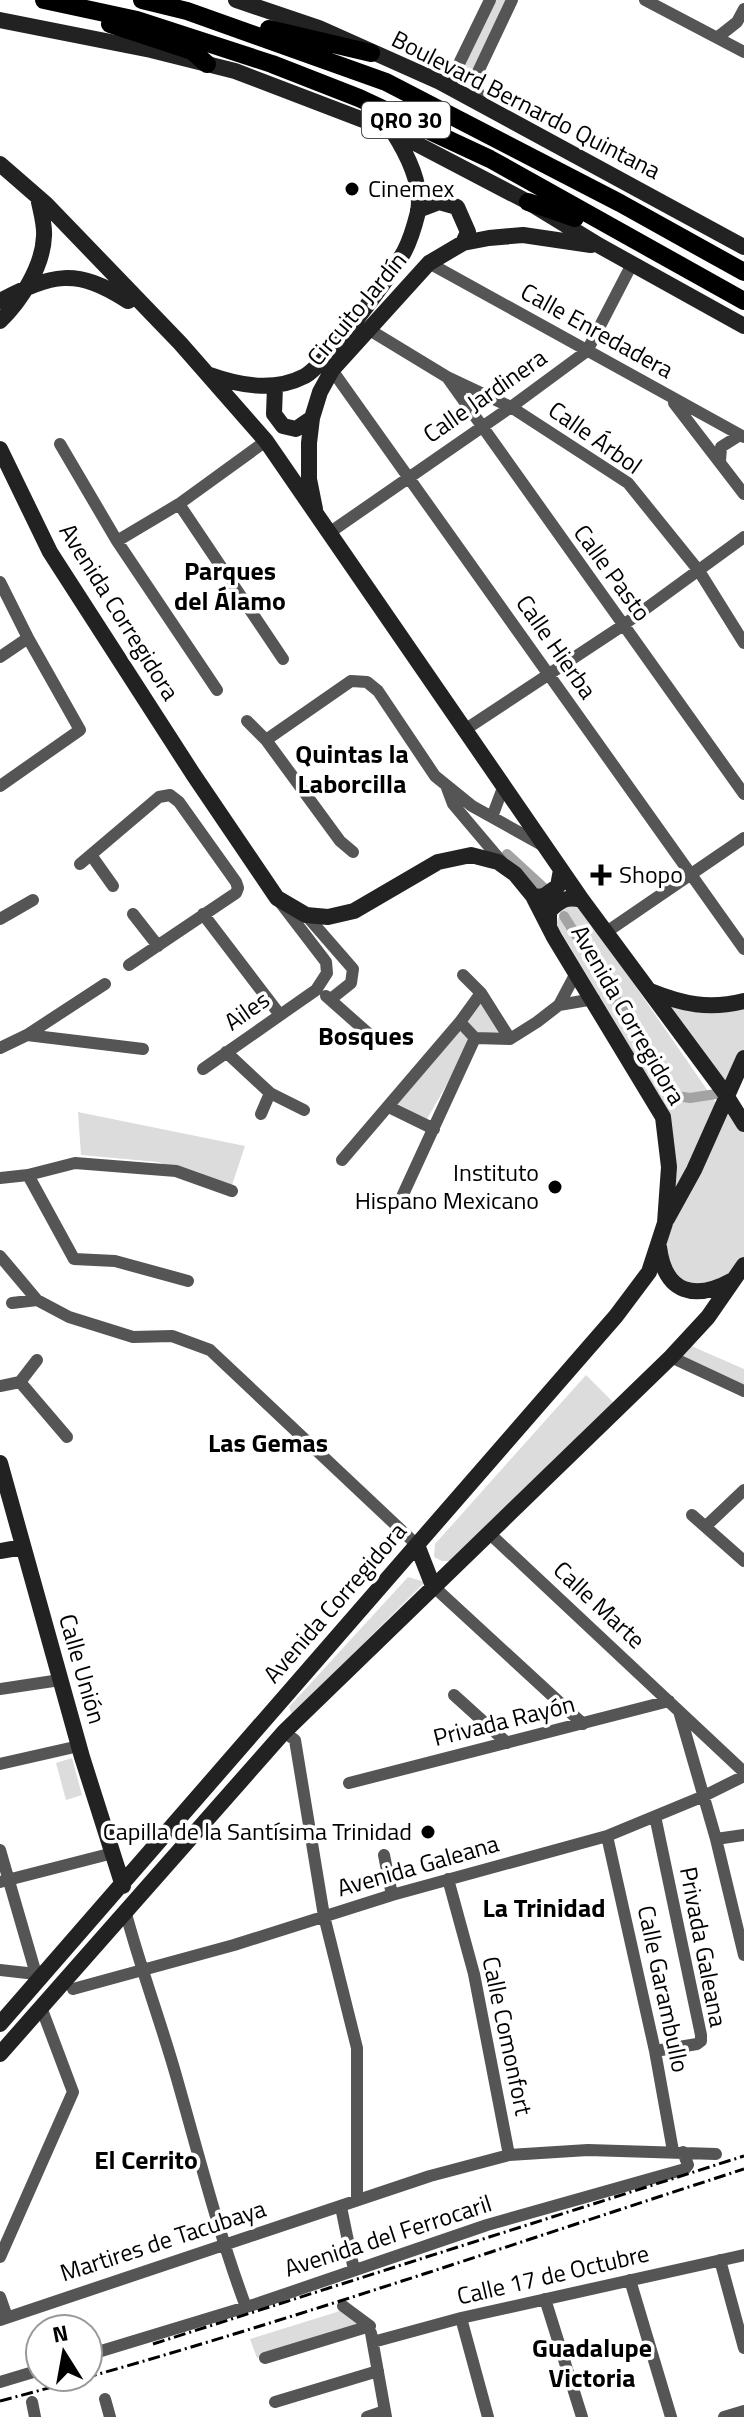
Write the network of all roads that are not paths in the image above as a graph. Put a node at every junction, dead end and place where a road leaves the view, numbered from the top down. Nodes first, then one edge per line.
1 (35, 0) edge
2 (44, 0) edge
3 (142, 0) edge
4 (236, 0) edge
5 (512, 0) edge
6 (645, 0) edge
7 (487, 5) edge
8 (744, 9) edge
9 (187, 11) junction
10 (503, 19) junction
11 (0, 20) edge
12 (718, 37) junction
13 (744, 52) edge
14 (371, 53) junction
15 (207, 64) junction
16 (440, 82) junction
17 (482, 105) junction
18 (392, 131) junction
19 (0, 164) edge
20 (38, 197) junction
21 (528, 202) junction
22 (418, 210) junction
23 (736, 235) edge
24 (635, 240) junction
25 (463, 243) junction
26 (600, 246) junction
27 (744, 247) edge
28 (429, 263) junction
29 (632, 264) junction
30 (744, 272) edge
31 (0, 301) edge
32 (744, 301) edge
33 (153, 317) junction
34 (0, 321) edge
35 (744, 326) edge
36 (368, 329) junction
37 (587, 351) junction
38 (332, 370) junction
39 (209, 375) junction
40 (447, 377) junction
41 (275, 386) junction
42 (670, 397) junction
43 (511, 407) junction
44 (312, 418) junction
45 (480, 427) junction
46 (742, 436) edge
47 (266, 441) junction
48 (60, 444) dead end
49 (0, 449) edge
50 (720, 461) junction
51 (409, 476) junction
52 (744, 494) edge
53 (179, 504) junction
54 (316, 514) junction
55 (329, 533) junction
56 (744, 537) edge
57 (117, 541) junction
58 (699, 571) junction
59 (0, 582) edge
60 (622, 626) junction
61 (28, 638) junction
62 (744, 643) edge
63 (0, 657) edge
64 (283, 659) dead end
65 (549, 676) junction
66 (217, 690) dead end
67 (247, 721) dead end
68 (466, 729) junction
69 (266, 740) junction
70 (445, 785) junction
71 (504, 785) junction
72 (0, 786) edge
73 (744, 794) edge
74 (492, 817) junction
75 (744, 838) edge
76 (545, 846) junction
77 (353, 852) dead end
78 (91, 855) junction
79 (80, 864) dead end
80 (505, 867) junction
81 (561, 870) junction
82 (691, 873) junction
83 (113, 886) dead end
84 (533, 896) junction
85 (277, 898) junction
86 (33, 900) dead end
87 (582, 900) junction
88 (133, 914) dead end
89 (203, 914) junction
90 (306, 915) junction
91 (0, 919) edge
92 (549, 927) junction
93 (319, 929) junction
94 (605, 933) junction
95 (305, 935) junction
96 (158, 946) junction
97 (744, 949) edge
98 (129, 965) dead end
99 (576, 973) junction
100 (463, 975) dead end
101 (105, 984) dead end
102 (316, 990) junction
103 (648, 990) junction
104 (481, 993) junction
105 (331, 999) junction
106 (594, 999) junction
107 (744, 1001) edge
108 (559, 1005) junction
109 (280, 1015) junction
110 (460, 1022) junction
111 (27, 1035) junction
112 (475, 1038) junction
113 (510, 1039) junction
114 (378, 1042) dead end
115 (0, 1048) edge
116 (143, 1049) dead end
117 (226, 1052) junction
118 (742, 1063) edge
119 (203, 1069) dead end
120 (744, 1091) edge
121 (270, 1093) junction
122 (727, 1096) junction
123 (389, 1107) junction
124 (304, 1110) dead end
125 (261, 1114) dead end
126 (744, 1124) edge
127 (434, 1129) junction
128 (342, 1160) dead end
129 (28, 1175) junction
130 (0, 1178) edge
131 (232, 1191) dead end
132 (400, 1201) dead end
133 (665, 1223) junction
134 (659, 1246) junction
135 (0, 1256) edge
136 (740, 1272) edge
137 (188, 1281) dead end
138 (37, 1300) junction
139 (12, 1303) dead end
140 (671, 1357) junction
141 (37, 1360) dead end
142 (20, 1382) junction
143 (0, 1386) edge
144 (744, 1391) edge
145 (67, 1437) dead end
146 (0, 1463) edge
147 (744, 1490) edge
148 (692, 1515) dead end
149 (706, 1526) junction
150 (489, 1533) junction
151 (417, 1545) junction
152 (23, 1547) junction
153 (0, 1551) edge
154 (744, 1561) edge
155 (433, 1586) junction
156 (60, 1680) junction
157 (0, 1689) edge
158 (454, 1695) dead end
159 (669, 1701) junction
160 (679, 1711) junction
161 (583, 1724) junction
162 (284, 1732) junction
163 (507, 1743) junction
164 (79, 1746) junction
165 (0, 1764) edge
166 (744, 1774) edge
167 (349, 1783) dead end
168 (704, 1796) junction
169 (655, 1816) junction
170 (744, 1835) edge
171 (607, 1836) junction
172 (716, 1839) junction
173 (0, 1850) edge
174 (113, 1853) junction
175 (384, 1855) dead end
176 (448, 1879) junction
177 (5, 1880) edge
178 (123, 1886) junction
179 (392, 1895) junction
180 (125, 1910) junction
181 (324, 1916) junction
182 (744, 1955) edge
183 (141, 1969) junction
184 (0, 1970) edge
185 (38, 1976) junction
186 (73, 1989) dead end
187 (41, 2007) junction
188 (0, 2024) edge
189 (655, 2051) junction
190 (0, 2054) edge
191 (678, 2151) junction
192 (716, 2154) dead end
193 (509, 2155) junction
194 (357, 2200) junction
195 (341, 2207) junction
196 (223, 2244) junction
197 (744, 2255) edge
198 (0, 2257) edge
199 (720, 2260) junction
200 (354, 2270) junction
201 (630, 2280) junction
202 (0, 2297) edge
203 (545, 2299) junction
204 (343, 2306) dead end
205 (246, 2307) junction
206 (4, 2318) edge
207 (461, 2318) junction
208 (370, 2326) junction
209 (373, 2342) junction
210 (744, 2348) edge
211 (104, 2350) edge
212 (265, 2358) dead end
213 (378, 2371) junction
214 (24, 2375) edge
215 (0, 2382) edge
216 (105, 2399) dead end
217 (32, 2402) dead end
218 (275, 2402) dead end
219 (744, 2411) edge
220 (386, 2414) edge
221 (727, 2416) edge
222 (35, 2417) edge
223 (110, 2417) edge
224 (367, 2417) edge
225 (488, 2417) edge
226 (582, 2417) edge
227 (671, 2417) edge

1 - 15 main road
2 - 24 main road, QRO 30
3 - 9 main road, Boulevard Bernardo Quintana / QRO 30
4 - 14 main road, Boulevard Bernardo Quintana
5 - 10 street
6 - 12 street
7 - 10 street
7 - 16 street
8 - 12 street
9 - 14 main road
9 - 30 main road, Boulevard Bernardo Quintana / QRO 30
10 - 17 street
11 - 15 main road
12 - 13 street
14 - 16 main road, Boulevard Bernardo Quintana
15 - 18 main road
16 - 17 main road, Boulevard Bernardo Quintana
17 - 23 main road, Boulevard Bernardo Quintana
18 - 21 main road
18 - 22 main road
19 - 20 main road, Avenida Corregidora
20 - 33 main road, Avenida Corregidora
20 - 34 main road
21 - 24 main road
21 - 26 main road
22 - 25 main road
22 - 41 main road, Circuito Jardín
23 - 27 main road, Boulevard Bernardo Quintana
24 - 32 main road, QRO 30
25 - 26 main road, Circuito Jardín
25 - 28 main road, Circuito Jardín
26 - 29 main road
28 - 36 main road, Circuito Jardín
28 - 37 street, Calle Enredadera
29 - 35 main road
29 - 37 street, Calle Jardinera
31 - 33 main road
33 - 39 main road, Avenida Corregidora
36 - 38 main road, Circuito Jardín
36 - 40 street, Calle Árbol
37 - 42 street, Calle Enredadera
37 - 43 street, Calle Jardinera
38 - 44 main road, Circuito Jardín
38 - 51 street, Calle Hierba
39 - 41 main road, Circuito Jardín
39 - 47 main road, Avenida Corregidora
40 - 43 street, Calle Árbol
40 - 45 street, Calle Pasto
41 - 44 main road
42 - 46 street, Calle Enredadera
42 - 50 street
43 - 45 street, Calle Jardinera
43 - 58 street, Calle Árbol
44 - 54 main road, Circuito Jardín
45 - 51 street, Calle Jardinera
45 - 60 street, Calle Pasto
46 - 50 street
47 - 53 street
47 - 54 main road, Avenida Corregidora
48 - 57 street
49 - 85 main road, Avenida Corregidora
50 - 52 street
51 - 55 street, Calle Jardinera
51 - 65 street, Calle Hierba
53 - 57 street
53 - 64 street
54 - 55 main road, Avenida Corregidora
55 - 68 main road, Avenida Corregidora
56 - 58 street
57 - 66 street
58 - 60 street
58 - 62 street, Calle Árbol
59 - 61 street
60 - 65 street
60 - 73 street, Calle Pasto
61 - 63 street
61 - 72 street
65 - 68 street
65 - 82 street, Calle Hierba
67 - 69 street
68 - 71 main road, Avenida Corregidora
69 - 70 street
69 - 77 street
70 - 74 street
70 - 80 street
71 - 74 street
71 - 76 main road, Avenida Corregidora
74 - 76 street
75 - 82 street
76 - 81 main road, Avenida Corregidora
78 - 79 street
78 - 83 street
78 - 89 street
80 - 84 main road, Avenida Corregidora
80 - 90 main road, Avenida Corregidora
81 - 84 main road
81 - 87 main road, Avenida Corregidora
82 - 94 street
82 - 97 street, Calle Hierba
84 - 92 main road, Avenida Corregidora
85 - 90 main road, Avenida Corregidora
85 - 95 street
86 - 91 street
87 - 92 main road
87 - 94 main road, Avenida Corregidora
88 - 96 street
89 - 96 street
89 - 109 street
90 - 93 street
92 - 99 main road, Avenida Corregidora
93 - 95 street
93 - 105 street
94 - 103 main road, Avenida Corregidora
95 - 102 street
96 - 98 street
99 - 106 main road, Avenida Corregidora
99 - 108 street
100 - 104 street
101 - 111 street
102 - 105 street
102 - 109 street, Ailes
103 - 107 main road
103 - 122 main road, Avenida Corregidora
104 - 110 street
104 - 113 street
105 - 114 street
106 - 108 street
106 - 133 main road, Avenida Corregidora
108 - 113 street
109 - 117 street, Ailes
110 - 112 street
110 - 123 street
111 - 115 street
111 - 116 street
112 - 113 street
112 - 127 street
117 - 119 street, Ailes
117 - 121 street
118 - 120 main road
118 - 122 main road
121 - 124 street
121 - 125 street
122 - 126 main road, Avenida Corregidora
122 - 133 main road
123 - 127 street
123 - 128 street
127 - 132 street
129 - 130 street
129 - 131 street
129 - 137 street
133 - 134 main road, Avenida Corregidora
134 - 136 main road
134 - 151 main road, Avenida Corregidora
135 - 138 street
136 - 140 main road, Avenida Corregidora
138 - 139 street
138 - 151 street
140 - 144 street
140 - 150 main road, Avenida Corregidora
141 - 142 street
142 - 143 street
142 - 145 street
146 - 152 main road, Calle Unión
147 - 149 street
148 - 149 street
149 - 154 street
150 - 155 main road, Avenida Corregidora
150 - 159 street, Calle Marte
151 - 155 main road
151 - 178 main road, Avenida Corregidora
152 - 153 main road
152 - 156 main road, Calle Unión
155 - 161 street
155 - 162 main road, Avenida Corregidora
156 - 157 street
156 - 164 main road, Calle Unión
158 - 163 street
159 - 160 street, Calle Marte
159 - 161 street, Privada Rayón
160 - 166 street, Calle Marte
160 - 168 street, Calle Marte
161 - 163 street, Privada Rayón
162 - 180 main road, Avenida Corregidora
162 - 181 street
163 - 167 street, Privada Rayón
164 - 165 street
164 - 174 main road, Calle Unión
166 - 168 street, Avenida Galeana
168 - 169 street, Avenida Galeana
168 - 172 street, Calle Marte
169 - 171 street, Avenida Galeana
169 - 189 street, Privada Galeana
170 - 172 street
171 - 176 street, Avenida Galeana
171 - 189 street, Calle Garambullo
172 - 182 street, Calle Marte
173 - 177 street
174 - 177 street
174 - 178 main road, Calle Unión
175 - 179 street
176 - 179 street, Avenida Galeana
176 - 193 street, Calle Comonfort
177 - 185 street
178 - 185 main road, Avenida Corregidora
179 - 181 street, Avenida Galeana
180 - 183 street
180 - 187 main road, Avenida Corregidora
181 - 183 street, Avenida Galeana
181 - 194 street
183 - 186 street, Avenida Galeana
183 - 196 street
184 - 185 street
185 - 188 main road, Avenida Corregidora
187 - 190 main road, Avenida Corregidora
187 - 198 street
189 - 191 street, Calle Garambullo
191 - 192 street, Martires de Tacubaya
191 - 193 street, Martires de Tacubaya
191 - 200 street, Avenida del Ferrocaril
193 - 194 street, Martires de Tacubaya
194 - 195 street, Martires de Tacubaya
195 - 196 street, Martires de Tacubaya
195 - 200 street
196 - 205 street
196 - 206 street, Martires de Tacubaya
197 - 199 street, Calle 17 de Octubre
199 - 201 street, Calle 17 de Octubre
199 - 210 street
200 - 205 street, Avenida del Ferrocaril
201 - 203 street, Calle 17 de Octubre
201 - 227 street
202 - 206 street
203 - 207 street, Calle 17 de Octubre
203 - 226 street
204 - 208 street
205 - 211 street, Avenida del Ferrocaril
207 - 209 street, Calle 17 de Octubre
207 - 225 street
208 - 209 street
208 - 212 street
209 - 213 street
213 - 218 street
213 - 220 street
214 - 215 street
216 - 223 street
217 - 222 street
219 - 221 street
220 - 224 street

